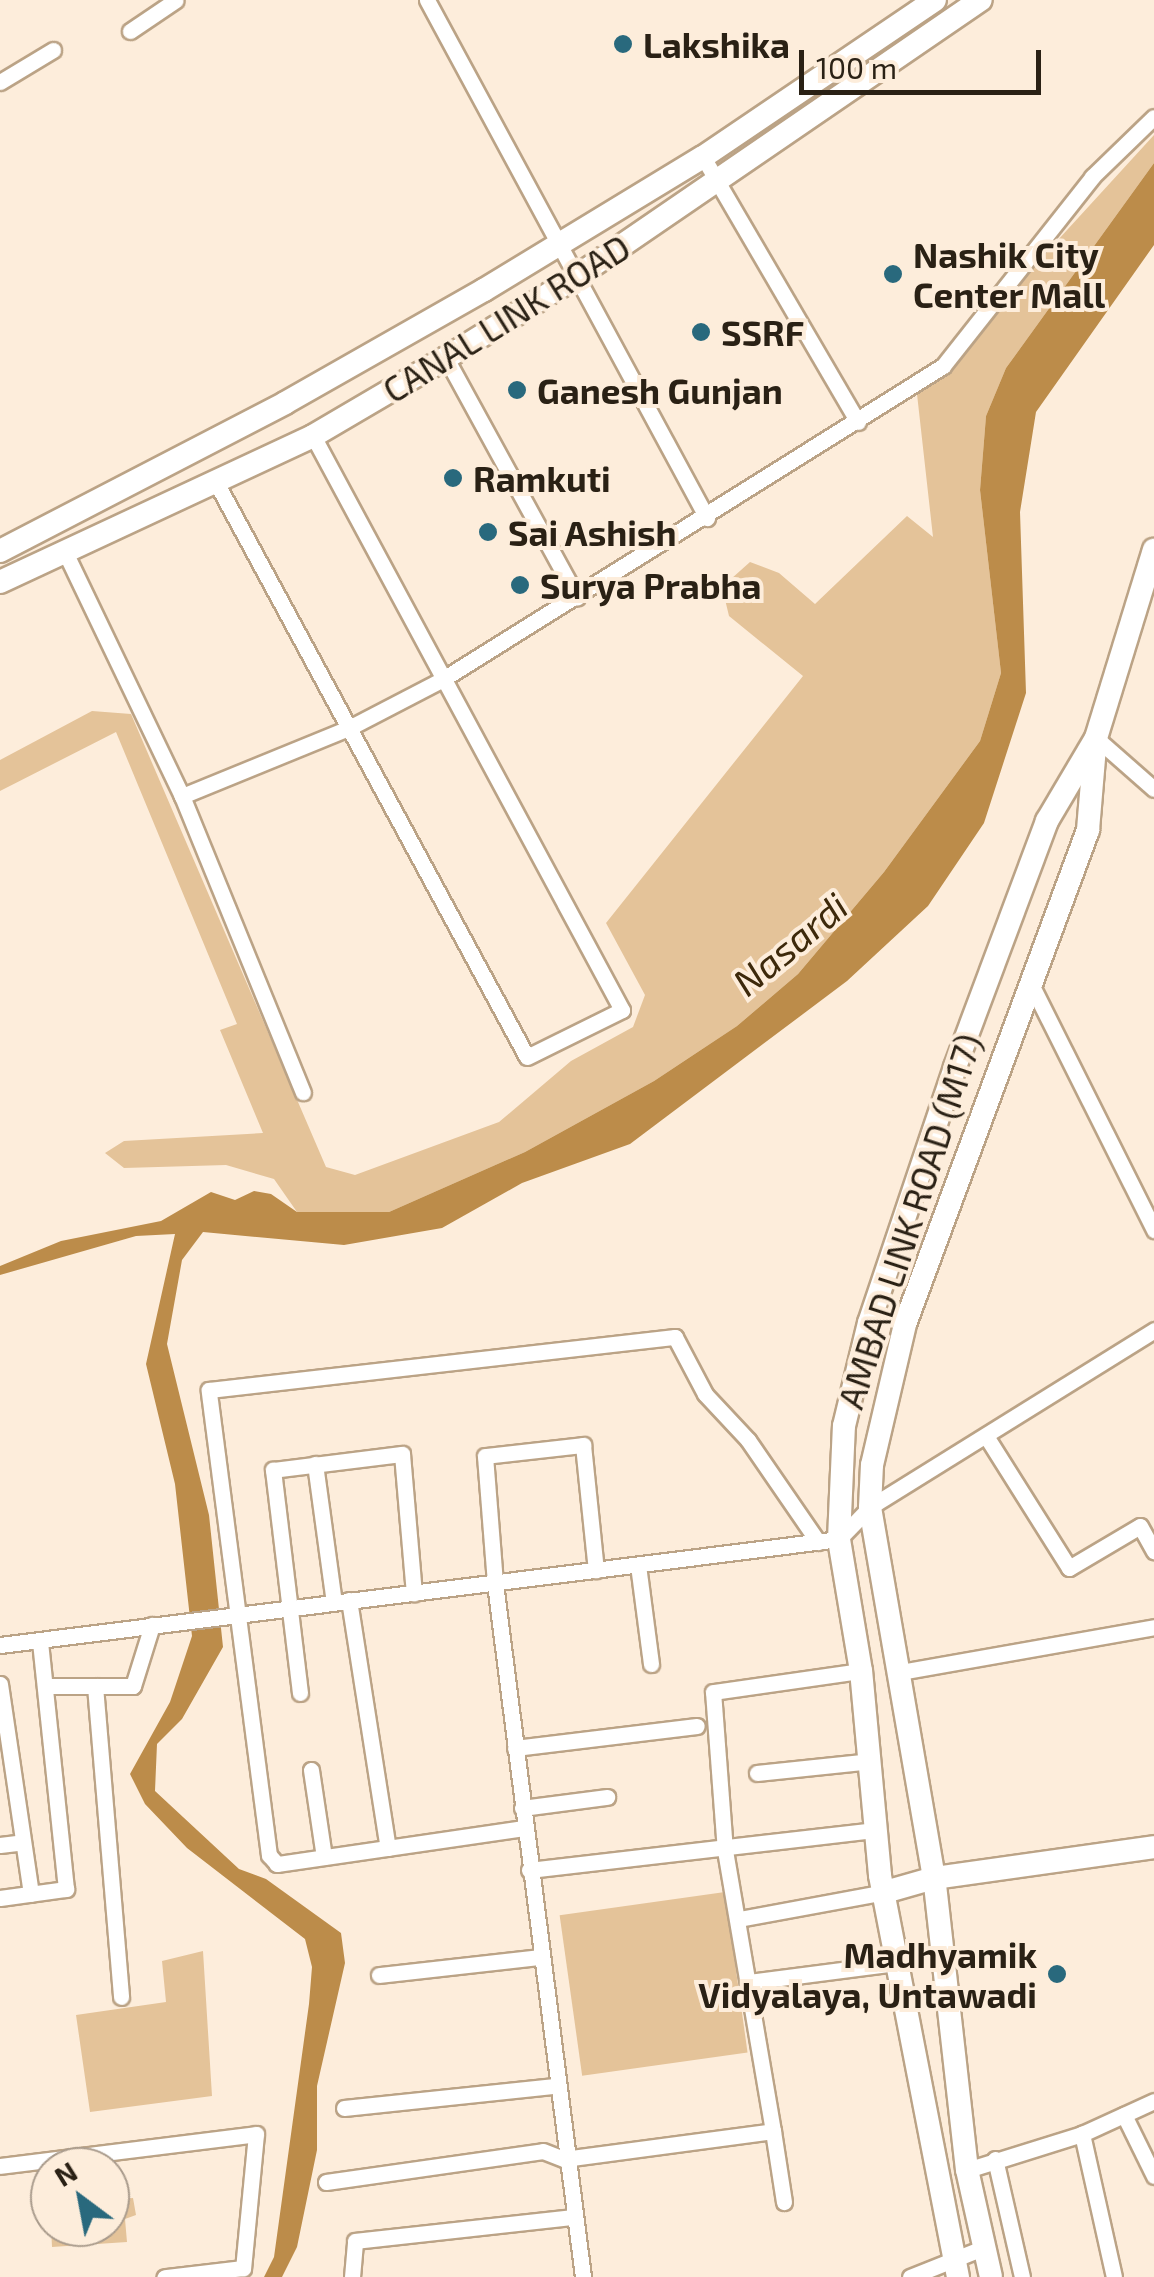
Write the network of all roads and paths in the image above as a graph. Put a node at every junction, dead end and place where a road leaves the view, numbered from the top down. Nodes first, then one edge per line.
1 (176, 0) edge
2 (427, 0) edge
3 (935, 0) edge
4 (980, 0) edge
5 (130, 31) dead end
6 (53, 50) dead end
7 (0, 82) edge
8 (1154, 117) edge
9 (703, 157) junction
10 (718, 182) junction
11 (555, 246) junction
12 (574, 279) junction
13 (446, 358) junction
14 (858, 422) junction
15 (312, 436) junction
16 (217, 484) junction
17 (707, 518) junction
18 (1154, 550) edge
19 (0, 551) edge
20 (66, 554) junction
21 (0, 582) edge
22 (577, 597) junction
23 (444, 678) junction
24 (349, 728) junction
25 (1096, 738) junction
26 (1154, 789) edge
27 (182, 796) junction
28 (1030, 980) junction
29 (303, 1092) dead end
30 (1154, 1230) edge
31 (1154, 1330) edge
32 (986, 1436) junction
33 (316, 1464) junction
34 (870, 1507) junction
35 (1154, 1516) edge
36 (1140, 1526) junction
37 (828, 1540) junction
38 (1154, 1550) edge
39 (638, 1564) junction
40 (596, 1570) junction
41 (495, 1583) junction
42 (414, 1592) junction
43 (341, 1601) junction
44 (288, 1607) junction
45 (235, 1613) junction
46 (152, 1625) junction
47 (1154, 1628) edge
48 (40, 1640) junction
49 (0, 1646) edge
50 (650, 1664) dead end
51 (861, 1671) junction
52 (900, 1672) junction
53 (0, 1684) edge
54 (45, 1686) junction
55 (95, 1686) junction
56 (1, 1693) edge
57 (300, 1693) dead end
58 (697, 1726) dead end
59 (4, 1735) edge
60 (515, 1748) junction
61 (871, 1760) junction
62 (310, 1770) dead end
63 (757, 1774) dead end
64 (607, 1797) dead end
65 (522, 1808) junction
66 (524, 1828) junction
67 (874, 1830) junction
68 (23, 1842) junction
69 (0, 1845) edge
70 (1154, 1847) edge
71 (388, 1848) junction
72 (725, 1851) junction
73 (324, 1857) junction
74 (529, 1870) junction
75 (934, 1878) junction
76 (886, 1892) junction
77 (31, 1894) junction
78 (0, 1898) edge
79 (739, 1919) junction
80 (540, 1957) junction
81 (896, 1963) junction
82 (379, 1975) dead end
83 (749, 1982) junction
84 (120, 1997) dead end
85 (556, 2086) junction
86 (1154, 2102) edge
87 (344, 2108) dead end
88 (1124, 2114) junction
89 (773, 2131) junction
90 (1082, 2134) junction
91 (995, 2159) junction
92 (564, 2160) junction
93 (0, 2166) edge
94 (967, 2170) junction
95 (1154, 2176) edge
96 (326, 2182) dead end
97 (784, 2202) dead end
98 (571, 2216) junction
99 (984, 2248) junction
100 (956, 2266) edge
101 (242, 2273) edge
102 (164, 2277) edge
103 (352, 2277) edge
104 (582, 2277) edge
105 (910, 2277) edge
106 (991, 2277) edge
107 (1022, 2277) edge
108 (1114, 2277) edge

1 - 5 street
2 - 11 street
3 - 9 main road, CANAL LINK ROAD
4 - 10 main road, CANAL LINK ROAD
6 - 7 street
8 - 14 street
9 - 10 street
9 - 11 main road, CANAL LINK ROAD
10 - 12 main road, CANAL LINK ROAD
10 - 14 street
11 - 12 street
11 - 19 main road, CANAL LINK ROAD
12 - 13 main road, CANAL LINK ROAD
12 - 17 street
13 - 15 main road, CANAL LINK ROAD
13 - 22 street
14 - 17 street
15 - 16 main road, CANAL LINK ROAD
15 - 23 street
16 - 20 main road, CANAL LINK ROAD
16 - 24 street
17 - 22 street
18 - 25 main road, AMBAD LINK ROAD (M17)
20 - 21 main road, CANAL LINK ROAD
20 - 27 street
22 - 23 street
23 - 24 street
23 - 24 street
24 - 27 street
25 - 26 street
25 - 28 main road
25 - 37 main road, AMBAD LINK ROAD (M17)
27 - 29 street
28 - 30 street
28 - 34 main road
31 - 32 street
32 - 34 street
32 - 36 street
33 - 42 street
33 - 43 street
33 - 44 street
34 - 37 street
34 - 52 main road
35 - 36 street
36 - 38 street
37 - 39 street
37 - 45 street
37 - 51 main road, AMBAD LINK ROAD (M17)
39 - 40 street
39 - 50 street
40 - 41 street
40 - 41 street
41 - 42 street
41 - 60 street
42 - 43 street
43 - 44 street
43 - 71 street
44 - 45 street
44 - 57 street
45 - 46 street
45 - 73 street
46 - 48 street
46 - 55 street
47 - 52 street
48 - 49 street
48 - 54 street
51 - 61 main road, AMBAD LINK ROAD (M17)
51 - 72 street
52 - 75 main road
53 - 56 street
54 - 55 street
54 - 77 street
55 - 84 street
56 - 59 street
58 - 60 street
59 - 68 street
60 - 65 street
61 - 63 street
61 - 67 main road, AMBAD LINK ROAD (M17)
62 - 73 street
64 - 65 street
65 - 66 street
66 - 71 street
66 - 74 street
67 - 72 street
67 - 76 main road, AMBAD LINK ROAD (M17)
68 - 69 street
68 - 77 street
70 - 75 main road
71 - 73 street
72 - 74 street
72 - 79 street
74 - 80 street
75 - 76 main road
75 - 94 main road
76 - 79 street
76 - 81 main road, AMBAD LINK ROAD (M17)
77 - 78 street
79 - 83 street
80 - 82 street
80 - 85 street
81 - 83 street
81 - 100 main road, AMBAD LINK ROAD (M17)
83 - 89 street
85 - 87 street
85 - 92 street
86 - 88 street
88 - 90 street
88 - 95 street
89 - 92 street
89 - 97 street
90 - 91 street
90 - 108 street
91 - 94 street
91 - 107 street
92 - 96 street
92 - 98 street
93 - 101 street
94 - 99 main road
98 - 103 street
98 - 104 street
99 - 100 street
99 - 106 main road
100 - 105 street
101 - 102 street

